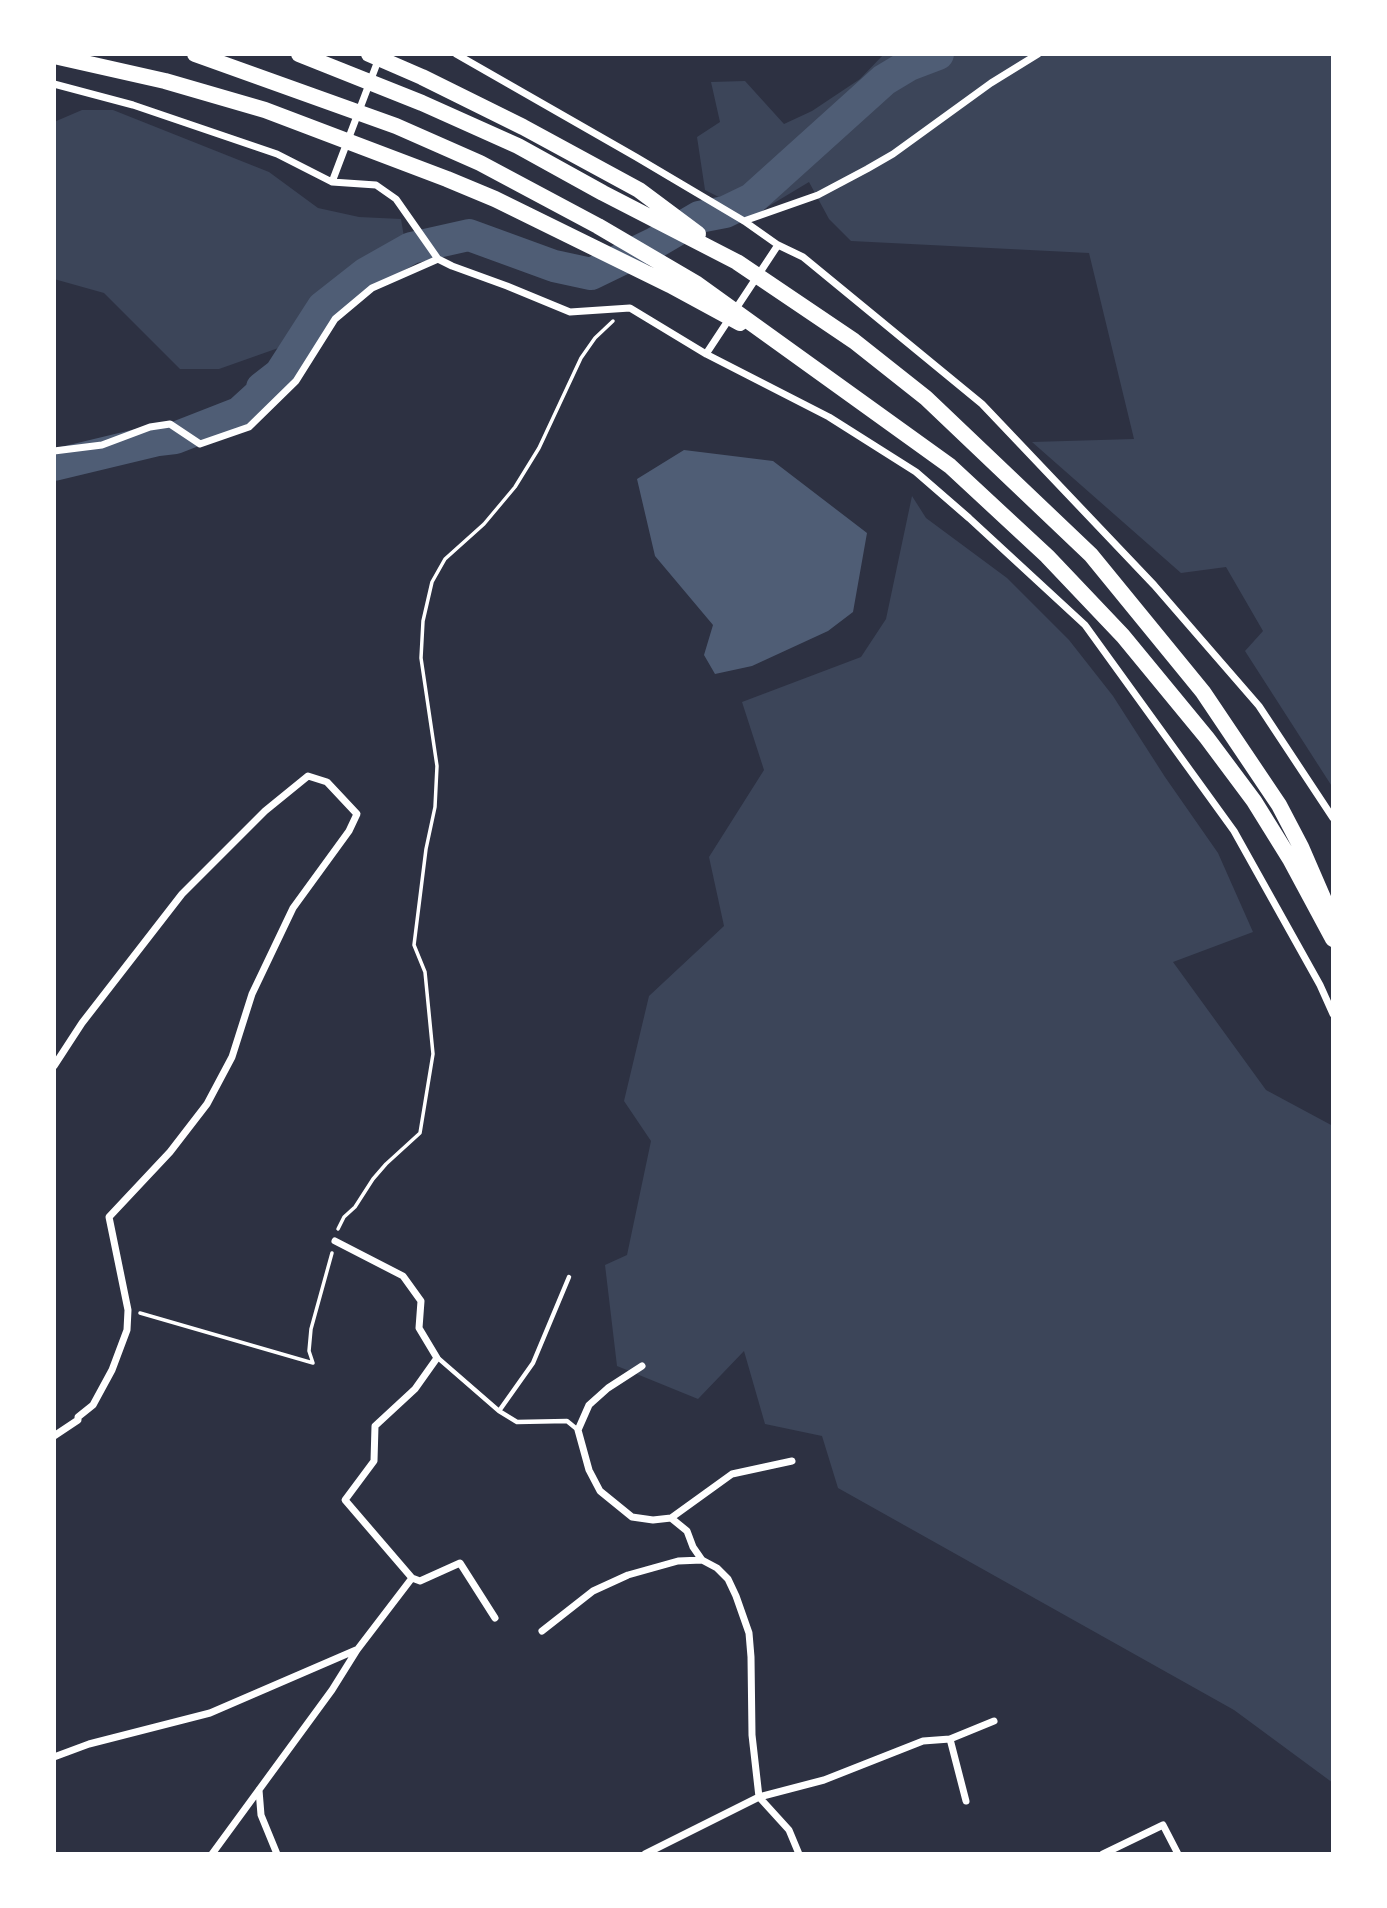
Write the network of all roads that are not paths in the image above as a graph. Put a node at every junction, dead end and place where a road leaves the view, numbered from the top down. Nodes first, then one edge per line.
1 (195, 54) edge
2 (299, 54) edge
3 (369, 54) edge
4 (380, 54) edge
5 (456, 54) edge
6 (1038, 54) edge
7 (54, 56) edge
8 (54, 84) edge
9 (332, 182) junction
10 (744, 221) junction
11 (778, 245) junction
12 (438, 258) junction
13 (737, 262) junction
14 (780, 342) junction
15 (706, 354) junction
16 (54, 452) edge
17 (1333, 818) edge
18 (1333, 920) edge
19 (1333, 939) edge
20 (1333, 1014) edge
21 (54, 1066) edge
22 (335, 1241) road end
23 (569, 1278) dead end
24 (437, 1358) junction
25 (642, 1366) dead end
26 (499, 1411) junction
27 (578, 1430) junction
28 (54, 1436) edge
29 (792, 1461) dead end
30 (671, 1518) junction
31 (702, 1559) junction
32 (412, 1578) junction
33 (495, 1618) dead end
34 (542, 1631) dead end
35 (357, 1650) junction
36 (994, 1721) dead end
37 (950, 1739) junction
38 (54, 1757) edge
39 (259, 1789) junction
40 (759, 1797) junction
41 (966, 1801) dead end
42 (212, 1854) edge
43 (277, 1854) edge
44 (645, 1854) edge
45 (799, 1854) edge
46 (1103, 1854) edge
47 (1178, 1854) edge

1 - 14 highway
2 - 13 highway
3 - 13 highway
4 - 9 street
5 - 10 street
6 - 10 street
7 - 14 highway
8 - 9 street
9 - 12 street
10 - 11 street
11 - 15 street
11 - 17 street
12 - 15 street
12 - 16 street
13 - 18 highway
14 - 19 highway
15 - 20 street
21 - 28 street
22 - 24 street
23 - 26 lane
24 - 26 lane
24 - 32 street
25 - 27 street
26 - 27 lane
27 - 30 street
29 - 30 street
30 - 31 street
31 - 34 street
31 - 40 street
32 - 33 street
32 - 35 street
35 - 38 street
35 - 39 street
36 - 37 street
37 - 40 street
37 - 41 street
39 - 42 street
39 - 43 street
40 - 44 street
40 - 45 street
46 - 47 street

